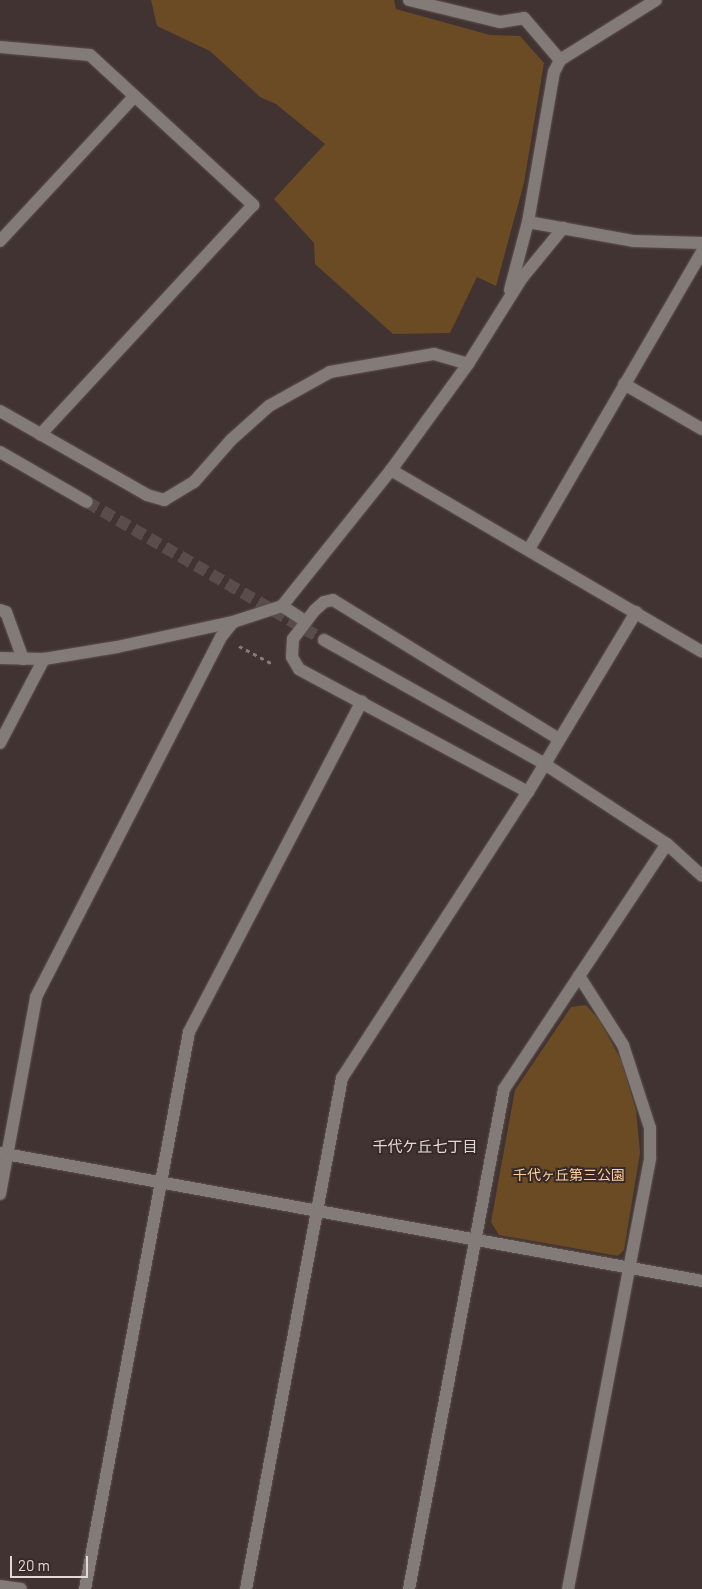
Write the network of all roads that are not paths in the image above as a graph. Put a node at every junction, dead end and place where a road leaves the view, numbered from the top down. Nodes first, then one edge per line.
1 (409, 0) edge
2 (656, 0) edge
3 (0, 47) edge
4 (560, 60) junction
5 (134, 97) junction
6 (528, 222) junction
7 (563, 228) junction
8 (0, 241) edge
9 (702, 243) edge
10 (702, 252) edge
11 (508, 300) junction
12 (468, 364) junction
13 (624, 384) junction
14 (0, 411) edge
15 (702, 429) edge
16 (40, 435) junction
17 (0, 452) edge
18 (391, 470) junction
19 (87, 502) tunnel mouth
20 (529, 549) junction
21 (282, 606) junction
22 (0, 610) edge
23 (636, 612) junction
24 (306, 621) junction
25 (233, 622) junction
26 (324, 640) tunnel mouth
27 (702, 652) edge
28 (0, 658) edge
29 (23, 658) junction
30 (44, 659) junction
31 (362, 701) junction
32 (557, 738) junction
33 (0, 743) edge
34 (543, 762) junction
35 (528, 792) junction
36 (667, 844) junction
37 (702, 876) edge
38 (579, 976) junction
39 (4, 1153) edge
40 (161, 1182) junction
41 (0, 1194) edge
42 (317, 1210) junction
43 (475, 1239) junction
44 (631, 1268) junction
45 (702, 1280) edge
46 (0, 1586) edge
47 (21, 1589) edge
48 (85, 1589) edge
49 (246, 1589) edge
50 (409, 1589) edge
51 (568, 1589) edge

1 - 4 street
2 - 4 street
3 - 5 street
4 - 6 street
5 - 8 street
5 - 16 street
6 - 7 street
6 - 11 street
7 - 9 street
7 - 11 street
10 - 13 street
11 - 12 street
12 - 16 street
12 - 18 street
13 - 15 street
13 - 20 street
14 - 16 street
17 - 19 street
18 - 20 street
18 - 21 street
20 - 23 street
21 - 24 street
21 - 25 street
22 - 29 street
23 - 27 street
23 - 32 street
24 - 31 street
24 - 32 street
25 - 30 street
25 - 39 street
26 - 34 street
28 - 29 street
29 - 30 street
30 - 33 street
31 - 35 street
31 - 40 street
32 - 34 street
34 - 35 street
34 - 36 street
35 - 42 street
36 - 37 street
36 - 38 street
38 - 43 street
38 - 44 street
39 - 40 street
39 - 41 street
40 - 42 street
40 - 48 street
42 - 43 street
42 - 49 street
43 - 44 street
43 - 50 street
44 - 45 street
44 - 51 street
46 - 47 street

